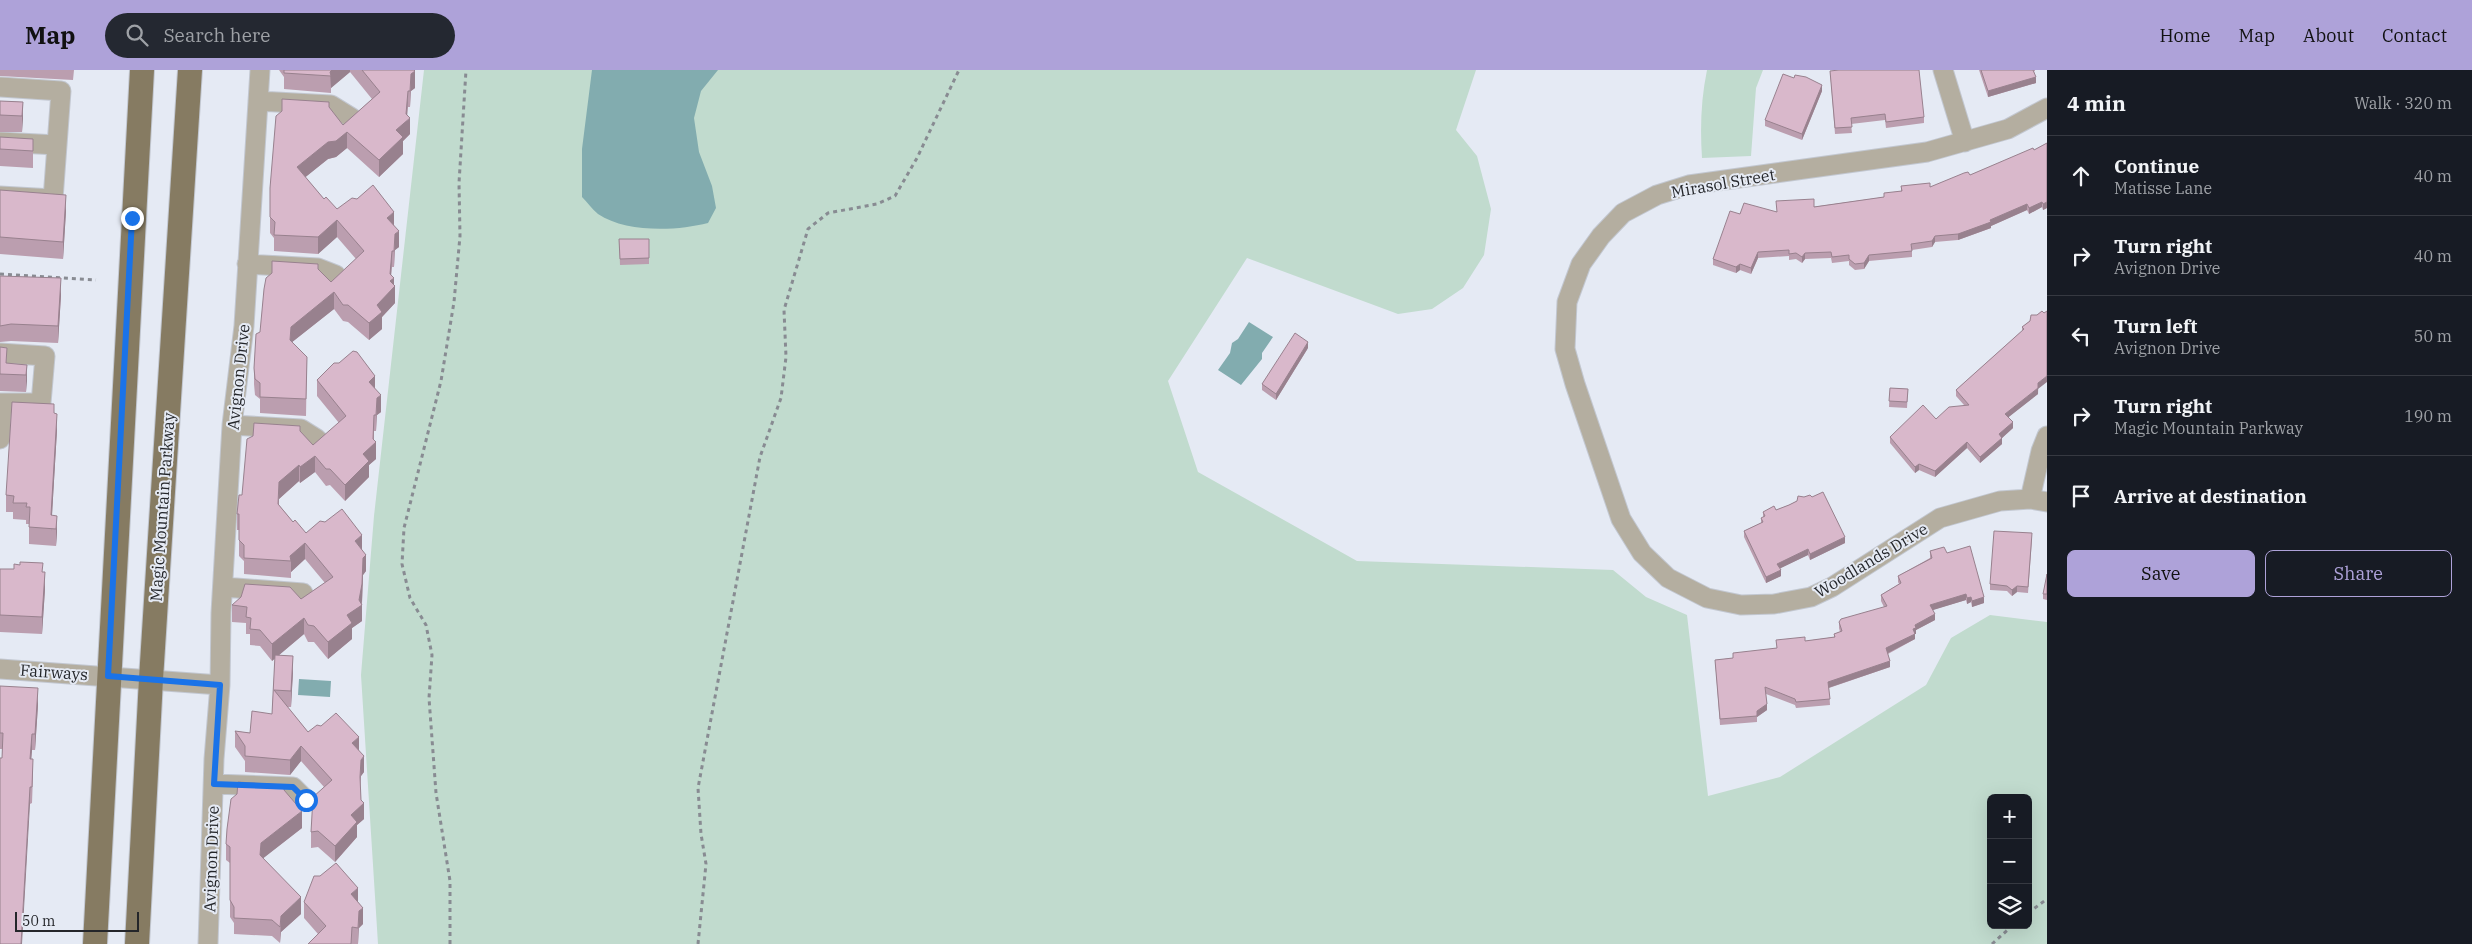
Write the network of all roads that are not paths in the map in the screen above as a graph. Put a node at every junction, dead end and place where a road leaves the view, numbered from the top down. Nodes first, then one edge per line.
1 (142, 70) edge
2 (190, 70) edge
3 (260, 70) edge
4 (1943, 70) edge
5 (0, 87) edge
6 (258, 101) junction
7 (2047, 108) edge
8 (352, 118) edge
9 (0, 142) edge
10 (1965, 142) junction
11 (57, 145) junction
12 (0, 196) edge
13 (247, 264) junction
14 (336, 275) edge
15 (0, 353) edge
16 (1, 403) edge
17 (232, 425) junction
18 (2047, 436) edge
19 (0, 439) edge
20 (317, 439) edge
21 (2039, 501) edge
22 (1668, 578) joint
23 (223, 587) junction
24 (303, 593) dead end
25 (0, 669) edge
26 (108, 676) junction
27 (151, 679) junction
28 (220, 685) junction
29 (214, 784) junction
30 (306, 800) dead end
31 (95, 944) edge
32 (137, 944) edge
33 (208, 944) edge

1 - 26 main road
2 - 27 main road, Magic Mountain Parkway
3 - 6 street, Avignon Drive
4 - 10 street
5 - 11 street
6 - 8 street
6 - 13 street, Avignon Drive
7 - 10 street, Mirasol Street
9 - 11 street
10 - 22 street, Mirasol Street
11 - 12 street
13 - 14 street
13 - 17 street, Avignon Drive
15 - 16 street
16 - 19 street
17 - 20 street
17 - 23 street, Avignon Drive
18 - 21 street
21 - 22 street, Woodlands Drive
23 - 24 street
23 - 28 street, Avignon Drive
25 - 26 street, Fairways
26 - 27 street
26 - 31 main road
27 - 28 street
27 - 32 main road, Magic Mountain Parkway
28 - 29 street, Avignon Drive
29 - 30 street
29 - 33 street, Avignon Drive

